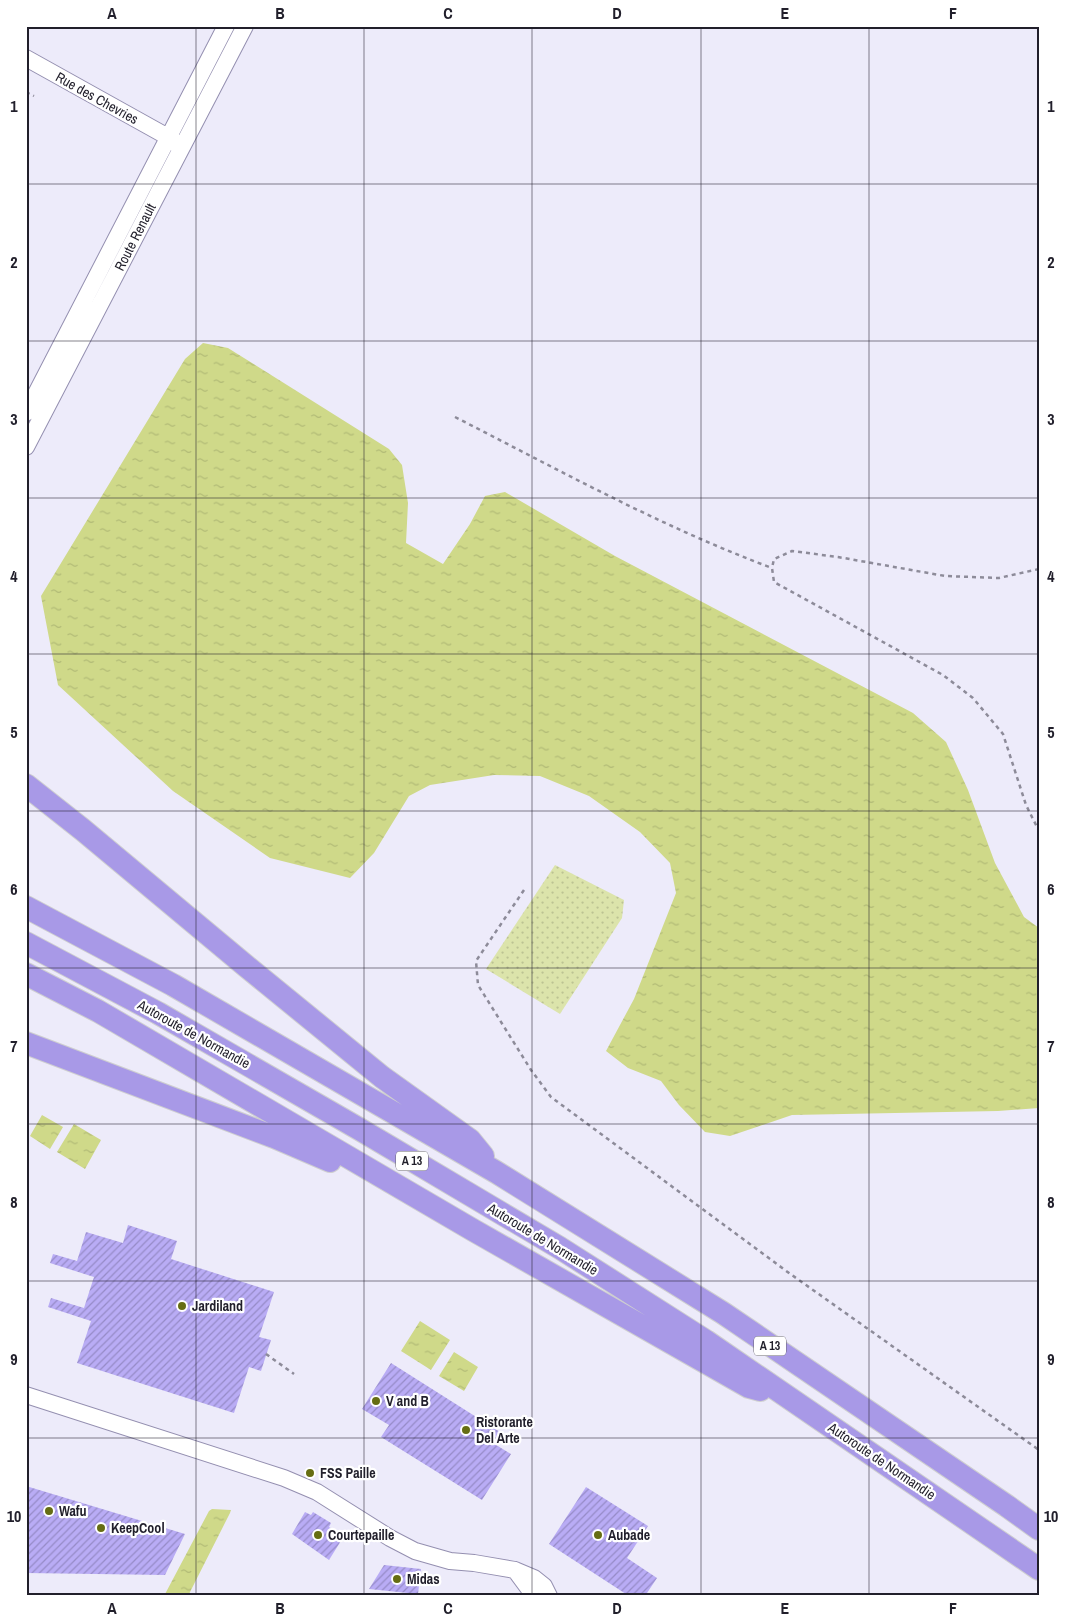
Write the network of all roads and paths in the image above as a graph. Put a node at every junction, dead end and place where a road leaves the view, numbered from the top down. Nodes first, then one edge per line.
1 (226, 26) edge
2 (245, 26) edge
3 (26, 58) edge
4 (26, 92) edge
5 (34, 96) dead end
6 (168, 137) junction
7 (153, 203) junction
8 (26, 413) edge
9 (455, 417) dead end
10 (26, 447) edge
11 (772, 568) junction
12 (1039, 569) edge
13 (26, 774) edge
14 (26, 785) edge
15 (83, 830) junction
16 (1039, 831) edge
17 (524, 890) dead end
18 (26, 906) edge
19 (26, 943) edge
20 (26, 974) edge
21 (26, 1043) edge
22 (496, 1172) junction
23 (473, 1230) junction
24 (266, 1354) dead end
25 (294, 1374) dead end
26 (26, 1395) edge
27 (788, 1396) junction
28 (1039, 1450) edge
29 (1039, 1529) edge
30 (1039, 1569) edge
31 (515, 1570) junction
32 (531, 1596) edge
33 (549, 1596) edge

1 - 6 street, Route Renault
2 - 7 street, Route Renault
3 - 6 street, Rue des Chevries
4 - 5 path
6 - 7 street
6 - 8 street, Route Renault
7 - 10 street, Route Renault
9 - 11 path
11 - 12 path
11 - 16 path
13 - 15 highway
14 - 15 highway
15 - 22 highway
17 - 28 path
18 - 22 highway, A 13
19 - 27 highway, Autoroute de Normandie / A 13
20 - 23 highway
21 - 23 highway
22 - 29 highway, A 13
23 - 27 highway
24 - 25 path
26 - 31 street
27 - 30 highway, Autoroute de Normandie / A 13
31 - 32 street
31 - 33 street

